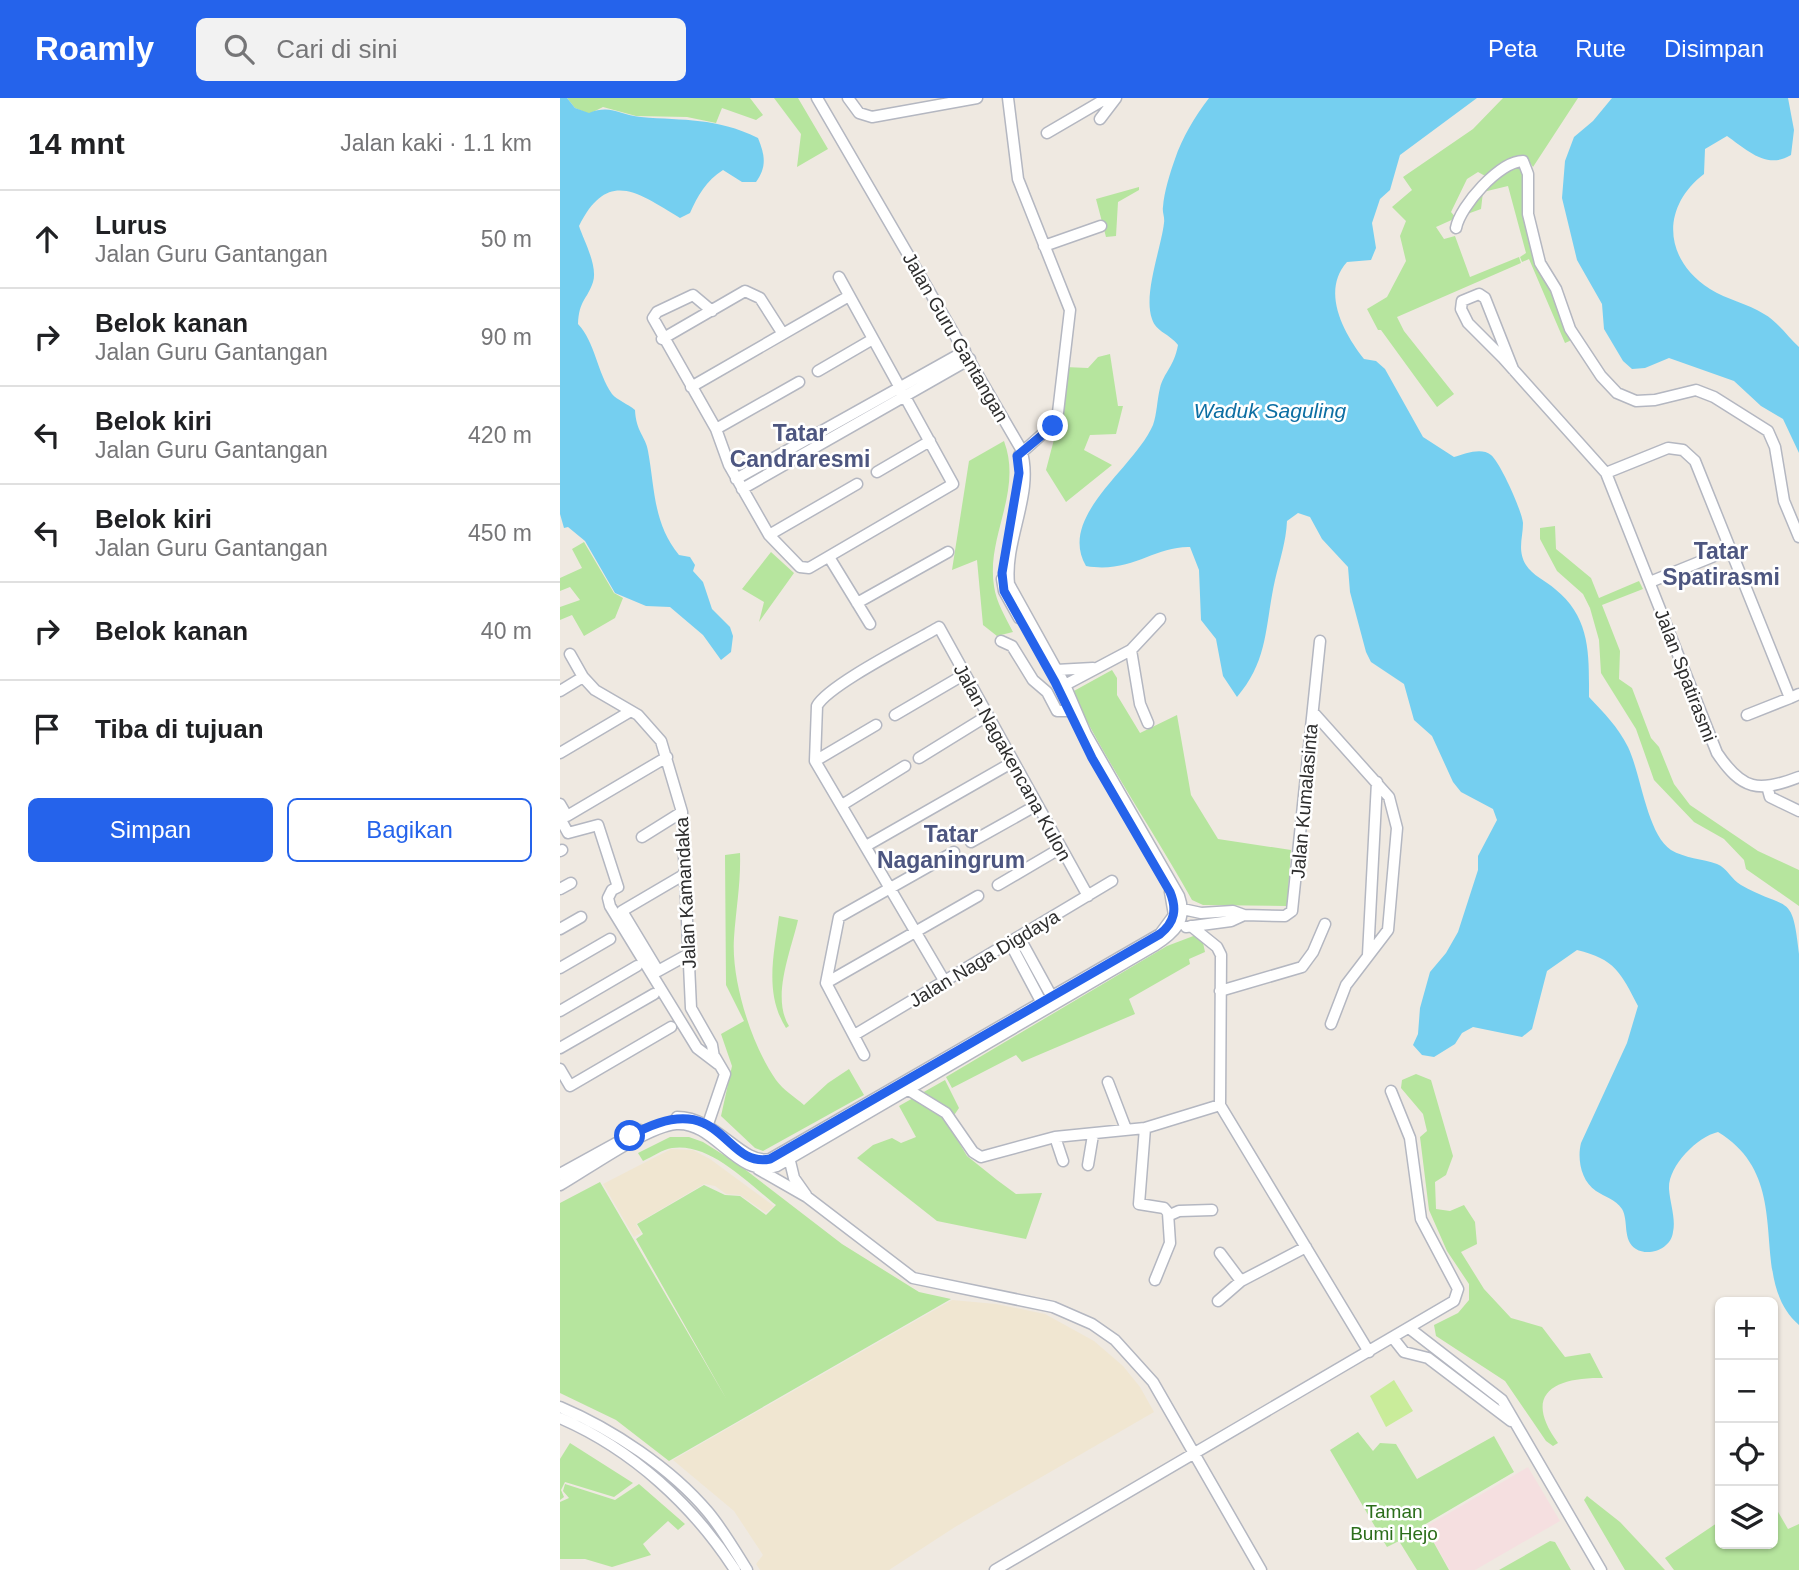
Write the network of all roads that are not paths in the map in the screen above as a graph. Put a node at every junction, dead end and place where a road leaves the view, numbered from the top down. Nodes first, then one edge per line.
1 (809, 98) edge
2 (817, 98) edge
3 (848, 98) edge
4 (977, 98) edge
5 (1008, 98) edge
6 (1107, 98) edge
7 (1116, 98) edge
8 (920, 104) edge
9 (1100, 119) dead end
10 (1047, 133) dead end
11 (1101, 226) dead end
12 (1455, 228) dead end
13 (1044, 246) junction
14 (839, 277) dead end
15 (849, 296) junction
16 (712, 311) junction
17 (783, 334) junction
18 (662, 339) junction
19 (873, 339) junction
20 (964, 356) junction
21 (1513, 369) junction
22 (818, 371) dead end
23 (799, 382) dead end
24 (691, 387) junction
25 (902, 392) junction
26 (716, 429) junction
27 (930, 440) junction
28 (1019, 454) junction
29 (877, 471) dead end
30 (1606, 473) junction
31 (740, 484) junction
32 (857, 484) dead end
33 (769, 535) junction
34 (1799, 537) edge
35 (1729, 550) junction
36 (948, 552) dead end
37 (829, 557) junction
38 (1650, 582) junction
39 (857, 603) junction
40 (1160, 619) dead end
41 (870, 624) dead end
42 (1001, 641) dead end
43 (1320, 641) dead end
44 (1131, 650) junction
45 (570, 654) dead end
46 (1096, 668) junction
47 (1056, 670) junction
48 (965, 674) junction
49 (583, 677) junction
50 (1065, 685) junction
51 (560, 691) edge
52 (1794, 696) edge
53 (631, 711) junction
54 (1068, 711) junction
55 (1313, 712) junction
56 (895, 715) dead end
57 (1747, 715) dead end
58 (986, 716) junction
59 (1148, 723) dead end
60 (876, 725) dead end
61 (560, 753) edge
62 (667, 757) junction
63 (919, 758) dead end
64 (814, 761) junction
65 (1013, 762) junction
66 (905, 766) dead end
67 (1799, 777) edge
68 (1377, 782) junction
69 (1767, 786) junction
70 (560, 804) edge
71 (842, 805) junction
72 (1037, 805) junction
73 (1799, 811) edge
74 (681, 812) junction
75 (560, 818) edge
76 (642, 837) dead end
77 (971, 842) dead end
78 (866, 846) junction
79 (1061, 848) junction
80 (954, 852) dead end
81 (685, 874) junction
82 (1112, 881) dead end
83 (571, 883) dead end
84 (998, 884) dead end
85 (890, 887) junction
86 (560, 889) edge
87 (978, 896) dead end
88 (1088, 896) junction
89 (1179, 908) junction
90 (1244, 915) junction
91 (581, 917) dead end
92 (1325, 924) dead end
93 (1191, 926) junction
94 (560, 929) edge
95 (1170, 930) junction
96 (916, 932) junction
97 (610, 939) dead end
98 (1015, 940) junction
99 (687, 955) junction
100 (1368, 955) junction
101 (637, 965) dead end
102 (560, 968) edge
103 (659, 971) junction
104 (945, 982) junction
105 (826, 983) junction
106 (1220, 991) junction
107 (654, 994) dead end
108 (1048, 1003) junction
109 (691, 1008) junction
110 (560, 1010) edge
111 (1331, 1024) dead end
112 (671, 1027) dead end
113 (693, 1028) junction
114 (856, 1034) junction
115 (560, 1048) edge
116 (864, 1055) dead end
117 (716, 1060) junction
118 (560, 1069) edge
119 (1108, 1082) dead end
120 (908, 1089) junction
121 (1391, 1091) dead end
122 (1220, 1105) junction
123 (707, 1128) junction
124 (1145, 1128) junction
125 (1126, 1129) junction
126 (1093, 1135) junction
127 (1055, 1137) junction
128 (788, 1154) junction
129 (1063, 1161) dead end
130 (1088, 1165) dead end
131 (756, 1168) junction
132 (560, 1174) edge
133 (560, 1185) edge
134 (807, 1197) junction
135 (1212, 1210) dead end
136 (1168, 1213) junction
137 (1306, 1247) junction
138 (1220, 1253) dead end
139 (1155, 1280) dead end
140 (1241, 1281) junction
141 (1218, 1301) dead end
142 (1409, 1328) junction
143 (1392, 1338) junction
144 (1370, 1352) junction
145 (560, 1407) edge
146 (560, 1418) edge
147 (1516, 1424) junction
148 (1194, 1453) junction
149 (735, 1570) edge
150 (747, 1570) edge
151 (995, 1570) edge
152 (1261, 1570) edge
153 (1601, 1570) edge

1 - 20 street, Jalan Guru Gantangan
2 - 20 street, Jalan Guru Gantangan
3 - 8 street
4 - 8 street
5 - 13 street
6 - 10 street
7 - 9 street
11 - 13 street
12 - 34 street
13 - 28 street
14 - 15 street
15 - 17 street
15 - 19 street
16 - 17 street
16 - 18 street
16 - 18 street
17 - 24 street
18 - 24 street
19 - 22 street
19 - 25 street
20 - 25 street
20 - 28 street, Jalan Guru Gantangan
21 - 21 street, Jalan Spatirasmi
21 - 30 street, Jalan Spatirasmi
23 - 26 street
24 - 26 street
25 - 27 street
25 - 31 street
26 - 31 street
27 - 29 street
27 - 37 street
28 - 47 street, Jalan Guru Gantangan
28 - 54 street
30 - 35 street
30 - 38 street, Jalan Spatirasmi
31 - 33 street
32 - 33 street
33 - 37 street
35 - 38 street
35 - 52 street
36 - 39 street
37 - 39 street
38 - 69 street, Jalan Spatirasmi
39 - 41 street
40 - 44 street
42 - 54 street
43 - 55 street, Jalan Kumalasinta
44 - 46 street
44 - 59 street
45 - 49 street, Jalan Kamandaka
46 - 47 street
46 - 50 street
47 - 50 street, Jalan Guru Gantangan
48 - 56 street
48 - 58 street, Jalan Nagakencana Kulon
48 - 64 street, Jalan Nagakencana Kulon
49 - 51 street
49 - 53 street, Jalan Kamandaka
50 - 89 street, Jalan Guru Gantangan
52 - 57 street
53 - 61 street
53 - 62 street, Jalan Kamandaka
54 - 89 street
55 - 68 street
55 - 90 street, Jalan Kumalasinta
58 - 63 street
58 - 65 street, Jalan Nagakencana Kulon
60 - 64 street
62 - 70 street
62 - 74 street, Jalan Kamandaka
64 - 71 street
65 - 72 street, Jalan Nagakencana Kulon
65 - 78 street
66 - 71 street
67 - 69 street
68 - 100 street
68 - 100 street
69 - 73 street, Jalan Spatirasmi
71 - 78 street
72 - 77 street
72 - 79 street, Jalan Nagakencana Kulon
74 - 76 street
74 - 81 street, Jalan Kamandaka
75 - 117 street
78 - 85 street
79 - 84 street
79 - 88 street, Jalan Nagakencana Kulon
80 - 85 street
81 - 99 street, Jalan Kamandaka
81 - 103 street
82 - 88 street, Jalan Naga Digdaya
83 - 86 street
85 - 96 street
85 - 105 street
87 - 96 street
88 - 98 street, Jalan Naga Digdaya
89 - 90 street
89 - 95 street
90 - 93 street
91 - 94 street
92 - 106 street
93 - 95 street
93 - 106 street
95 - 108 street
96 - 104 street
96 - 105 street
97 - 102 street
98 - 104 street, Jalan Naga Digdaya
98 - 108 street
99 - 103 street
99 - 109 street, Jalan Kamandaka
100 - 111 street
101 - 110 street
103 - 113 street
104 - 114 street, Jalan Naga Digdaya
105 - 114 street
106 - 122 street
107 - 115 street
108 - 120 street
108 - 128 street
109 - 113 street, Jalan Kamandaka
109 - 117 street, Jalan Kamandaka
112 - 118 street
113 - 117 street, Jalan Kamandaka
114 - 116 street
117 - 123 street, Jalan Kamandaka
119 - 125 street
120 - 127 street
120 - 128 street
121 - 142 street
122 - 124 street
122 - 137 street
123 - 128 street
123 - 131 street
123 - 132 street
123 - 133 street
124 - 125 street
124 - 136 street
125 - 126 street
126 - 127 street
126 - 130 street
127 - 129 street
128 - 131 street
128 - 134 street
131 - 134 street
134 - 148 street
135 - 136 street
136 - 139 street
137 - 140 street
137 - 144 street
138 - 140 street
140 - 141 street
142 - 143 street
142 - 147 street
143 - 144 street
143 - 147 street
144 - 148 street
145 - 150 street
146 - 149 street
147 - 153 street
148 - 151 street
148 - 152 street

